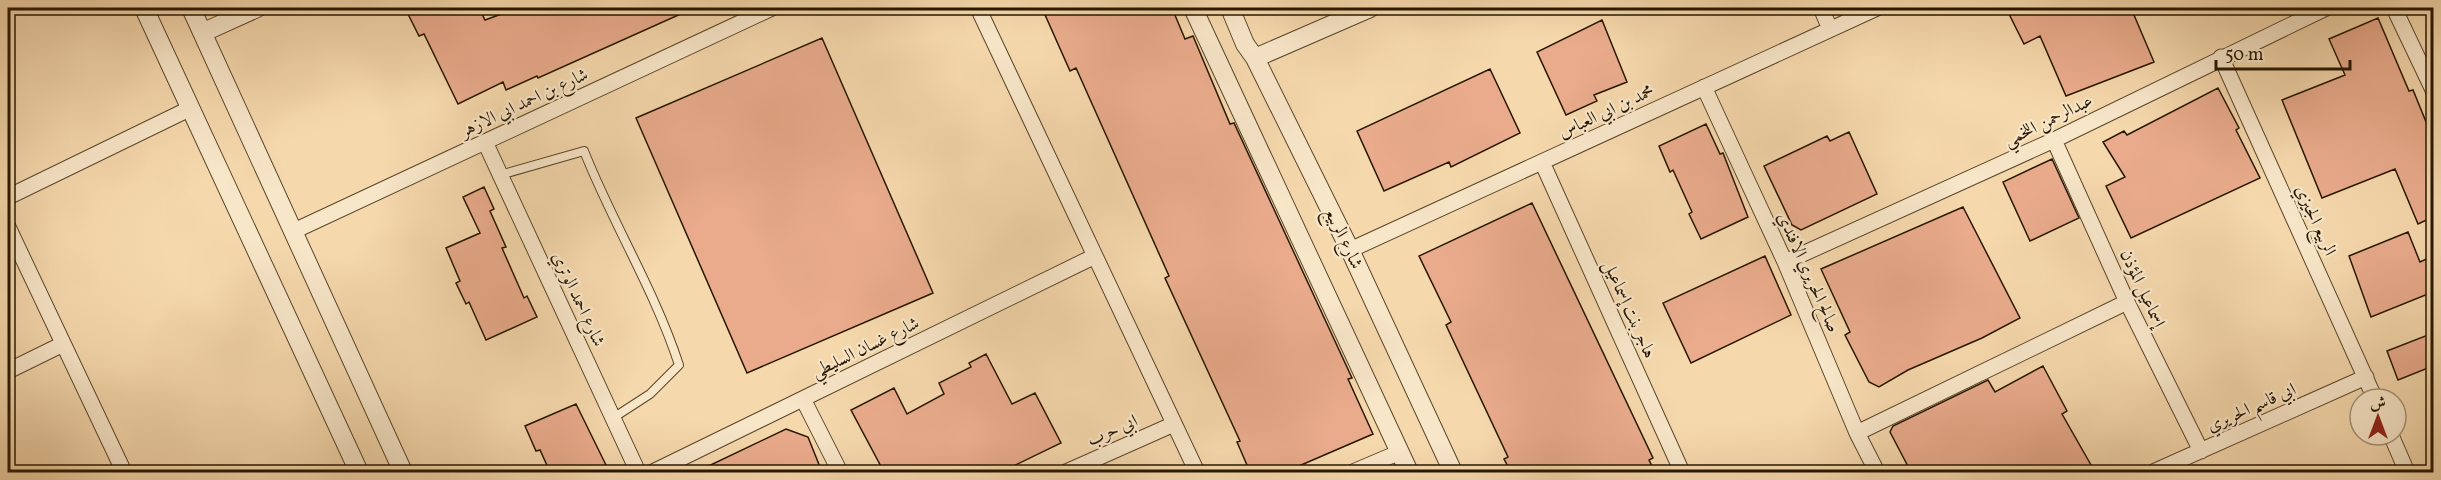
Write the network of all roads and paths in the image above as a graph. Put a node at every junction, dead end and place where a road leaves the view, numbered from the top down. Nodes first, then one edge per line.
1 (144, 8) edge
2 (191, 8) edge
3 (257, 8) edge
4 (772, 8) edge
5 (978, 8) edge
6 (1193, 8) edge
7 (1230, 8) edge
8 (1246, 8) edge
9 (1370, 8) edge
10 (1821, 8) edge
11 (1877, 8) edge
12 (2326, 8) edge
13 (2394, 8) edge
14 (1830, 29) junction
15 (204, 32) junction
16 (1262, 55) junction
17 (2221, 57) junction
18 (1704, 87) junction
19 (2433, 92) edge
20 (191, 108) junction
21 (2054, 140) junction
22 (485, 142) junction
23 (1542, 162) junction
24 (500, 175) junction
25 (8, 197) edge
26 (8, 226) edge
27 (294, 231) junction
28 (1350, 250) junction
29 (1095, 256) junction
30 (1785, 262) junction
31 (2127, 302) junction
32 (61, 345) junction
33 (8, 371) edge
34 (2366, 377) junction
35 (2370, 387) edge
36 (804, 399) junction
37 (613, 418) junction
38 (1174, 424) junction
39 (1857, 433) junction
40 (2396, 447) edge
41 (2201, 451) junction
42 (1400, 452) junction
43 (124, 472) edge
44 (359, 472) edge
45 (403, 472) edge
46 (638, 472) edge
47 (653, 472) edge
48 (840, 472) edge
49 (1066, 472) edge
50 (1197, 472) edge
51 (1353, 472) edge
52 (1409, 472) edge
53 (1453, 472) edge
54 (1682, 472) edge
55 (1877, 472) edge
56 (2153, 472) edge
57 (2407, 472) edge

1 - 20 street
2 - 15 street
3 - 15 street
4 - 22 street, شارع بن احمد ابي الازهر
5 - 29 street
6 - 42 street
7 - 16 street, شارع الربيع
8 - 16 street
9 - 16 street
10 - 14 street
11 - 14 street, محمد بن ابي العباس
12 - 17 street, عبدالرحمن اللخمي
13 - 19 street
14 - 18 street, محمد بن ابي العباس
15 - 27 street
16 - 28 street, شارع الربيع
17 - 21 street, عبدالرحمن اللخمي
17 - 34 street, الربيع الجيزي
18 - 23 street, محمد بن ابي العباس
18 - 30 street, صالح الحريري الافندي
20 - 25 street
20 - 44 street
21 - 30 street, عبدالرحمن اللخمي
21 - 31 street, إسماعيل المؤذن
22 - 24 street, شارع احمد الوتري
22 - 27 street, شارع بن احمد ابي الازهر
23 - 28 street, محمد بن ابي العباس
23 - 54 street, هاجر بنت إسماعيل
24 - 37 street, شارع احمد الوتري
24 - 37 lane
26 - 32 street
27 - 45 street
28 - 53 street, شارع الربيع
29 - 36 street, شارع غسان السليطي
29 - 38 street
30 - 39 street, صالح الحريري الافندي
31 - 39 street
31 - 41 street, إسماعيل المؤذن
32 - 33 street
32 - 43 street
34 - 35 street, الربيع الجيزي
34 - 41 street, ابي قاسم الحريري
36 - 47 street, شارع غسان السليطي
36 - 48 street
37 - 46 street, شارع احمد الوتري
38 - 49 street, ابي حرب
38 - 50 street
39 - 55 street, صالح الحريري الافندي
40 - 57 street
41 - 56 street, ابي قاسم الحريري
42 - 51 street
42 - 52 street

